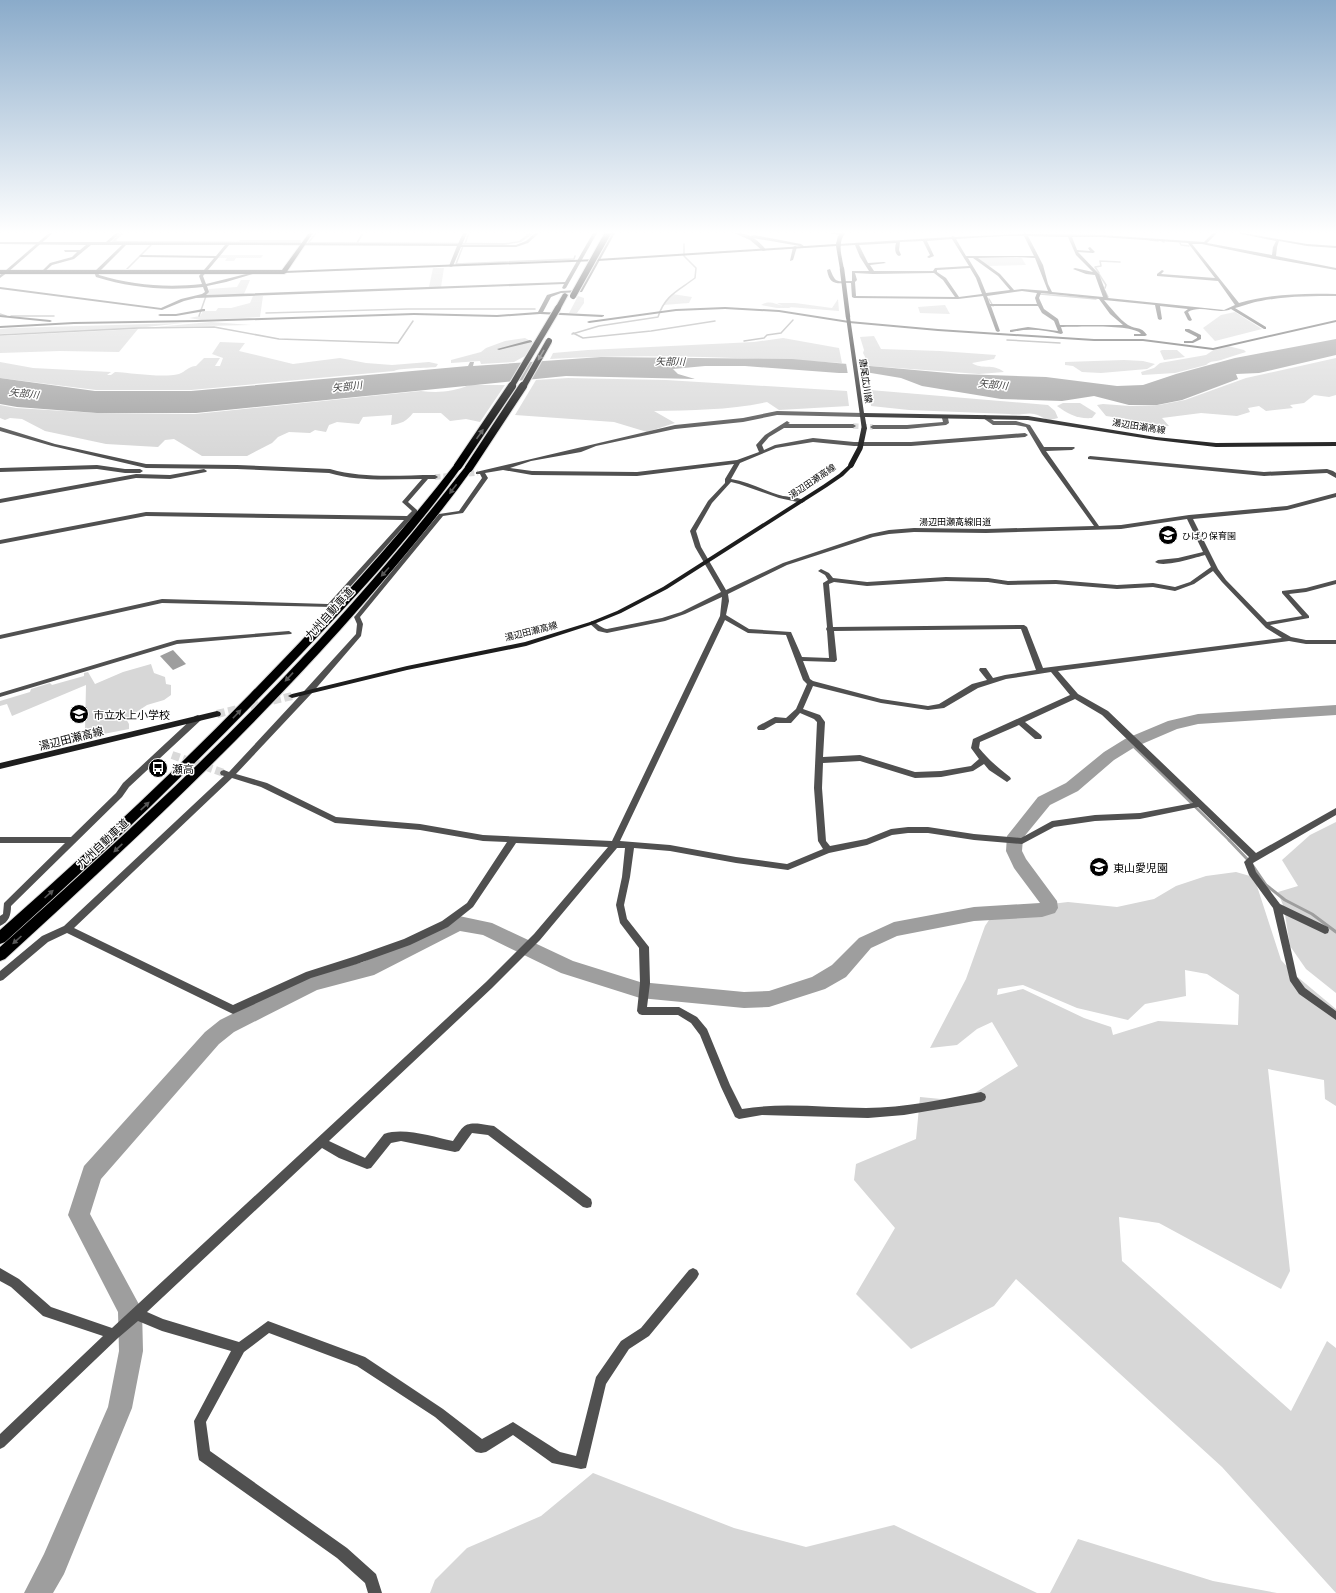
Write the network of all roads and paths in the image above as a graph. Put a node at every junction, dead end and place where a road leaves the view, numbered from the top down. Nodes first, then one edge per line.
1 (149, 307) edge
2 (167, 307) edge
3 (543, 307) edge
4 (558, 307) edge
5 (567, 307) edge
6 (847, 307) edge
7 (990, 307) edge
8 (1040, 307) edge
9 (1109, 307) edge
10 (1158, 307) edge
11 (1186, 307) edge
12 (1192, 308) junction
13 (1232, 308) joint
14 (162, 309) junction
15 (203, 310) dead end
16 (540, 312) junction
17 (160, 315) junction
18 (0, 316) edge
19 (615, 317) junction
20 (1160, 319) dead end
21 (1190, 320) dead end
22 (559, 322) dead end
23 (590, 322) dead end
24 (849, 322) junction
25 (1336, 322) edge
26 (1059, 326) junction
27 (1127, 326) junction
28 (0, 328) edge
29 (1264, 328) dead end
30 (1187, 330) dead end
31 (950, 331) junction
32 (998, 331) junction
33 (1012, 332) junction
34 (552, 335) dead end
35 (1052, 336) junction
36 (530, 341) dead end
37 (499, 349) dead end
38 (862, 415) junction
39 (984, 417) junction
40 (945, 418) junction
41 (853, 426) tunnel mouth
42 (873, 427) tunnel mouth
43 (0, 429) edge
44 (1025, 435) dead end
45 (1336, 444) edge
46 (1072, 448) dead end
47 (1042, 449) junction
48 (762, 452) junction
49 (1090, 458) dead end
50 (738, 462) junction
51 (201, 467) junction
52 (227, 467) junction
53 (503, 468) junction
54 (0, 470) edge
55 (1336, 476) edge
56 (426, 477) junction
57 (435, 477) tunnel mouth
58 (728, 480) junction
59 (1336, 495) edge
60 (0, 501) edge
61 (802, 501) junction
62 (1189, 517) junction
63 (409, 518) junction
64 (1098, 528) junction
65 (0, 542) edge
66 (1207, 553) junction
67 (706, 562) junction
68 (1158, 562) dead end
69 (1214, 568) junction
70 (821, 572) dead end
71 (832, 580) junction
72 (1336, 582) edge
73 (725, 593) junction
74 (723, 616) junction
75 (592, 624) junction
76 (1265, 624) junction
77 (829, 629) junction
78 (289, 633) dead end
79 (0, 637) edge
80 (1289, 639) junction
81 (1336, 642) edge
82 (800, 659) junction
83 (1053, 669) junction
84 (983, 670) dead end
85 (1040, 671) junction
86 (992, 681) junction
87 (811, 683) junction
88 (309, 691) junction
89 (0, 695) edge
90 (292, 696) tunnel mouth
91 (1075, 696) junction
92 (799, 710) junction
93 (217, 714) tunnel mouth
94 (198, 718) junction
95 (1019, 721) junction
96 (761, 728) dead end
97 (1038, 737) dead end
98 (163, 751) junction
99 (172, 755) tunnel mouth
100 (984, 759) junction
101 (821, 760) junction
102 (0, 766) edge
103 (227, 774) junction
104 (1006, 779) dead end
105 (1200, 804) junction
106 (1336, 811) edge
107 (514, 839) junction
108 (0, 840) edge
109 (72, 840) junction
110 (615, 844) junction
111 (630, 845) junction
112 (828, 850) junction
113 (1254, 857) junction
114 (1277, 907) junction
115 (0, 922) edge
116 (67, 929) junction
117 (1325, 930) dead end
118 (0, 938) edge
119 (0, 955) edge
120 (0, 977) edge
121 (1336, 1016) edge
122 (981, 1097) dead end
123 (320, 1142) junction
124 (587, 1203) dead end
125 (0, 1274) edge
126 (693, 1274) dead end
127 (137, 1314) junction
128 (114, 1334) junction
129 (240, 1348) junction
130 (0, 1443) edge
131 (375, 1593) edge

1 - 14 street
2 - 14 street
3 - 16 street
118 -> 4 highway, 九州自動車道, bridge
5 - 22 highway, bridge
6 - 24 main road, 唐尾広川線, bridge
7 - 32 street
8 - 26 street
9 - 27 street
10 - 20 street
11 - 12 street
12 - 13 street
12 - 21 street
13 - 29 street
14 - 17 street
15 - 17 street
16 - 19 street
16 - 28 street
17 - 18 street
19 - 23 street
19 - 24 street
24 - 31 street
24 - 38 main road, 唐尾広川線
25 - 35 street
26 - 27 street
26 - 33 street
27 - 30 street
31 - 32 street
31 - 35 street
32 - 33 street
33 - 35 street
34 -> 119 highway, 九州自動車道, bridge
36 - 37 street
38 - 40 main road, 湯辺田瀬高線
38 - 53 street
38 - 61 main road, 湯辺田瀬高線, bridge
39 - 40 main road, 湯辺田瀬高線
39 - 45 main road, 湯辺田瀬高線
39 - 47 street
40 - 42 street
41 - 48 street
43 - 51 street
44 - 48 street
46 - 47 street
47 - 64 street
48 - 50 street
49 - 55 street
50 - 53 street
50 - 58 street
51 - 52 street
51 - 54 street
52 - 56 street
52 - 60 street
53 - 88 street
56 - 57 street
56 - 63 street
58 - 61 street
58 - 67 street
59 - 62 street, 湯辺田瀬高線旧道
61 - 67 main road, 湯辺田瀬高線
62 - 64 street, 湯辺田瀬高線旧道
62 - 66 street
63 - 65 street
63 - 79 street
64 - 73 street, 湯辺田瀬高線旧道
66 - 68 street
66 - 69 street
67 - 73 street
67 - 75 main road, 湯辺田瀬高線
69 - 71 street
69 - 76 street
70 - 71 street
71 - 77 street
72 - 76 street
73 - 74 street
73 - 75 street, 湯辺田瀬高線旧道
74 - 82 street
74 - 110 street
75 - 88 main road, 湯辺田瀬高線
76 - 80 street
77 - 82 street
77 - 85 street
78 - 89 street
80 - 81 street
80 - 83 street
82 - 87 street
83 - 85 street
83 - 91 street
84 - 86 street
85 - 86 street
86 - 87 street
87 - 92 street
88 - 90 main road, 湯辺田瀬高線
88 - 103 street
91 - 95 street
91 - 105 street
92 - 96 street
92 - 101 street
93 - 94 main road, 湯辺田瀬高線
94 - 98 street
94 - 102 main road, 湯辺田瀬高線
95 - 97 street
95 - 100 street
98 - 99 street
98 - 109 street
100 - 101 street
100 - 104 street
101 - 112 street
103 - 107 street
103 - 116 street
105 - 112 street
105 - 113 street
106 - 113 street
107 - 110 street
107 - 116 street
108 - 109 street
109 - 115 street
110 - 111 street
110 - 123 street
111 - 112 street
111 - 122 street
113 - 114 street
114 - 117 street
114 - 121 street
116 - 120 street
123 - 124 street
123 - 127 street
125 - 128 street
126 - 129 street
127 - 128 street
127 - 129 street
128 - 130 street
129 - 131 street

